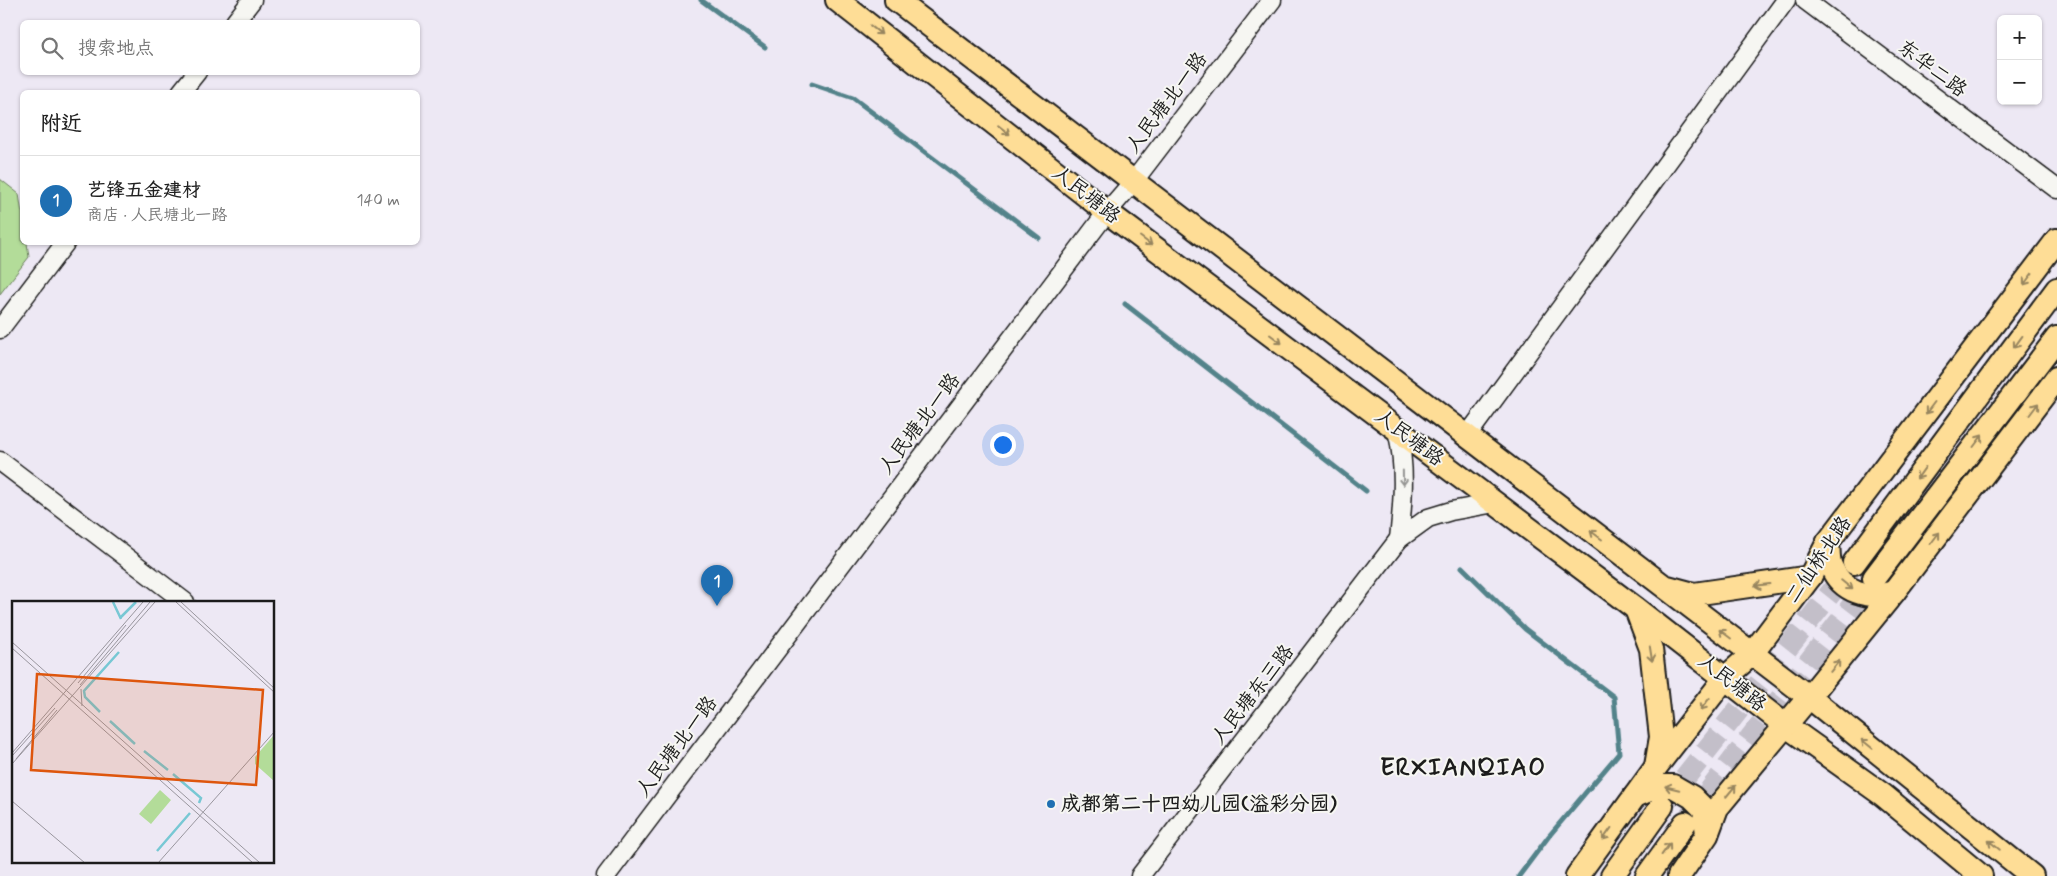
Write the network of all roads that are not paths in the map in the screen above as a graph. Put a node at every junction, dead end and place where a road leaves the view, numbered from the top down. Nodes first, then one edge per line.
1 (252, 0) edge
2 (838, 0) edge
3 (896, 0) edge
4 (1272, 0) edge
5 (1786, 0) edge
6 (1805, 0) edge
7 (237, 20) edge
8 (195, 75) edge
9 (183, 90) edge
10 (1133, 182) junction
11 (2057, 189) edge
12 (1107, 212) junction
13 (2057, 240) edge
14 (64, 245) edge
15 (2057, 289) edge
16 (0, 328) edge
17 (2057, 338) edge
18 (2057, 378) edge
19 (1397, 430) junction
20 (1466, 436) junction
21 (0, 461) edge
22 (1495, 503) junction
23 (1399, 539) junction
24 (1828, 542) junction
25 (1854, 563) tunnel mouth
26 (1810, 577) junction
27 (1874, 578) tunnel mouth
28 (1661, 585) junction
29 (1894, 592) junction
30 (184, 601) edge
31 (1636, 608) junction
32 (1752, 654) junction
33 (1726, 677) junction
34 (1810, 697) junction
35 (1786, 725) junction
36 (1656, 767) junction
37 (1635, 796) junction
38 (1662, 806) tunnel mouth
39 (1685, 823) tunnel mouth
40 (1708, 835) junction
41 (606, 876) edge
42 (1140, 876) edge
43 (1577, 876) edge
44 (1612, 876) edge
45 (1647, 876) edge
46 (1679, 876) edge
47 (1981, 876) edge
48 (2032, 876) edge

1 - 7 street
2 -> 12 main road, 人民塘路
3 - 10 main road, 人民塘路
4 - 10 street, 人民塘北一路
5 - 20 street
6 - 11 street, 东华二路
8 - 9 street
10 - 12 street, 人民塘北一路
10 - 20 main road, 人民塘路
12 -> 19 main road, 人民塘路
12 - 41 street, 人民塘北一路
13 -> 24 main road, 二仙桥北路
14 - 16 street
15 -> 25 main road
27 -> 17 main road
29 -> 18 main road
19 - 22 main road, 人民塘路
19 -> 23 street
28 -> 20 main road, 人民塘路
21 - 30 street
22 - 23 street, 人民塘东三路
22 - 31 main road, 人民塘路
23 - 42 street, 人民塘东三路
24 - 26 main road, 二仙桥北路
24 -> 29 main road
26 -> 28 main road
26 - 32 main road, 二仙桥北路
32 -> 28 main road, 人民塘路
34 -> 29 main road
31 - 33 main road, 人民塘路
31 -> 36 main road
32 - 33 main road, 二仙桥北路
32 - 34 main road, 人民塘路
33 - 35 main road, 人民塘路
33 -> 36 main road, 二仙桥北路
34 - 35 main road
48 -> 34 main road, 人民塘路
40 -> 35 main road
35 - 47 main road, 人民塘路
36 - 37 main road, 二仙桥北路
40 -> 37 main road
37 -> 43 main road, 二仙桥北路
38 - 44 main road
45 -> 39 main road
40 - 46 main road

